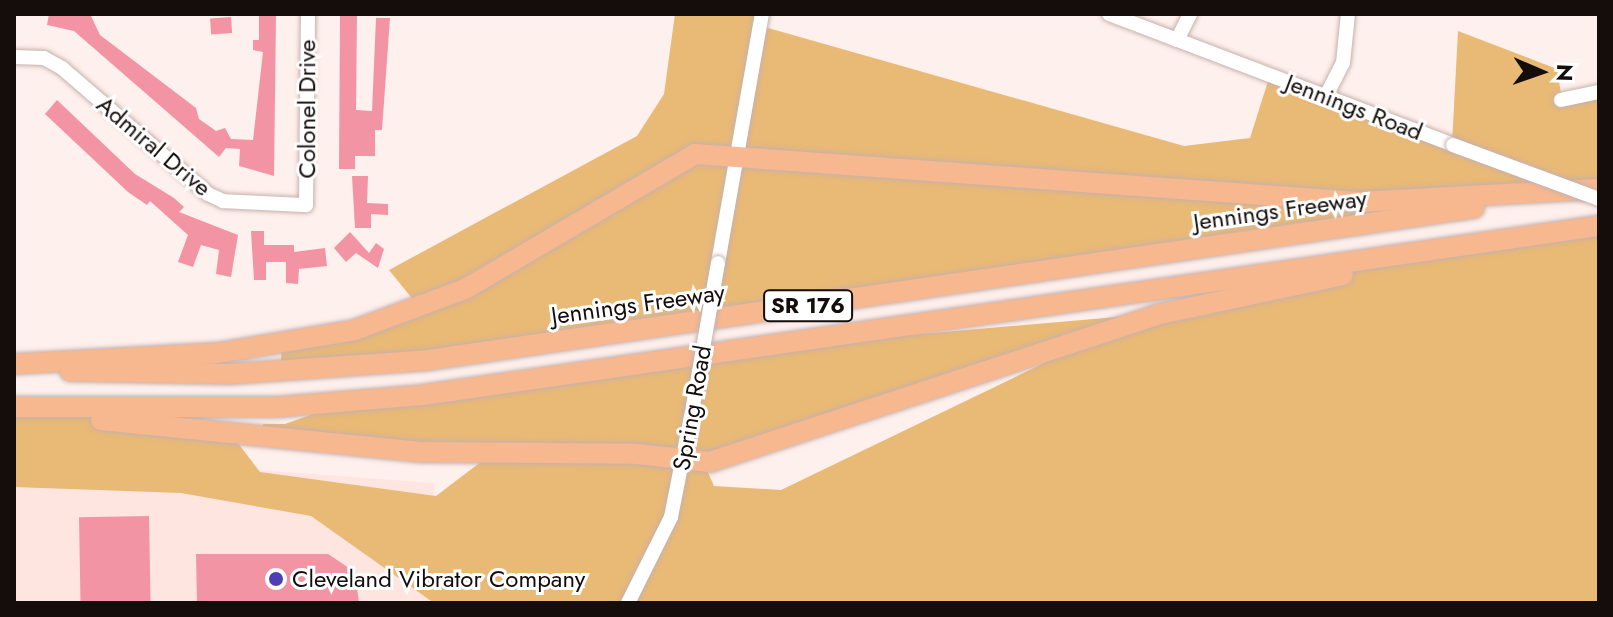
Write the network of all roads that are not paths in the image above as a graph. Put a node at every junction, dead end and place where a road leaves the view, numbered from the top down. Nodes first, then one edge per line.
1 (308, 14) edge
2 (762, 14) edge
3 (1109, 14) edge
4 (1190, 14) edge
5 (1348, 14) edge
6 (1177, 40) junction
7 (14, 57) edge
8 (1599, 92) edge
9 (1326, 96) junction
10 (1561, 100) dead end
11 (738, 158) junction
12 (1599, 192) edge
13 (306, 205) joint
14 (1599, 226) edge
15 (1417, 254) junction
16 (14, 365) edge
17 (14, 407) edge
18 (42, 409) junction
19 (683, 460) junction
20 (628, 603) edge

1 - 13 street, Colonel Drive
2 - 11 street, Spring Road
3 - 6 street, Jennings Road
4 - 6 street
5 - 9 street
6 - 9 street, Jennings Road
7 - 13 street, Admiral Drive
8 - 10 street
9 - 12 street, Jennings Road, bridge
11 - 12 highway
11 - 16 highway
11 - 19 street, Spring Road, bridge
12 - 16 highway, Jennings Freeway / SR 176
14 - 15 highway, SR 176
15 - 18 highway, SR 176
15 - 19 highway
17 - 18 highway, SR 176
18 - 19 highway
19 - 20 street, Spring Road

